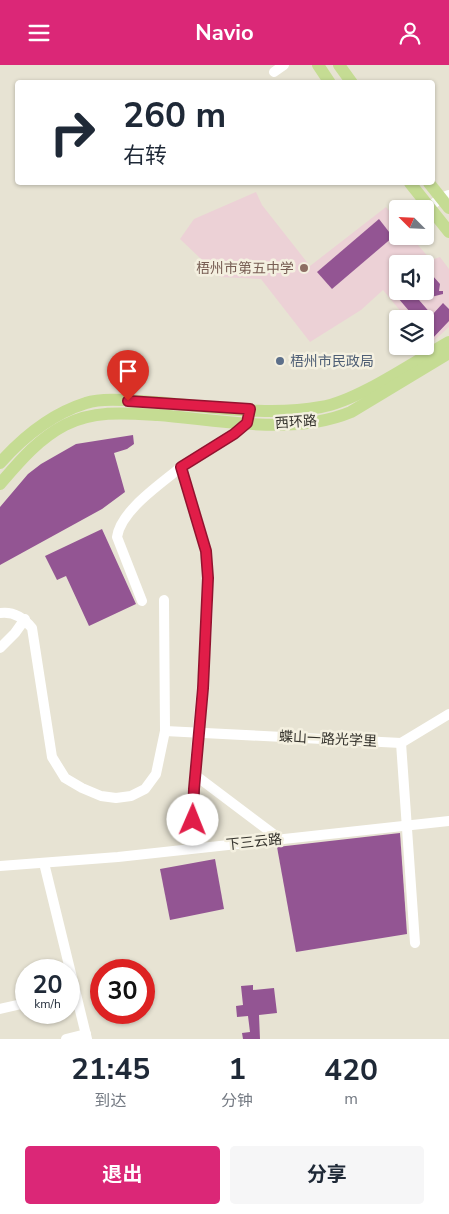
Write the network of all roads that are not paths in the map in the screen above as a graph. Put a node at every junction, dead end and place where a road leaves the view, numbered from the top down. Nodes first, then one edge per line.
1 (284, 65) edge
2 (318, 65) edge
3 (339, 65) edge
4 (274, 72) dead end
5 (328, 80) edge
6 (350, 80) edge
7 (412, 185) edge
8 (431, 185) edge
9 (445, 196) edge
10 (423, 200) edge
11 (434, 204) edge
12 (449, 208) edge
13 (434, 213) edge
14 (449, 232) edge
15 (449, 342) edge
16 (449, 353) edge
17 (250, 409) junction
18 (247, 423) junction
19 (0, 463) edge
20 (181, 467) junction
21 (0, 484) edge
22 (164, 600) dead end
23 (142, 601) dead end
24 (0, 613) edge
25 (25, 619) junction
26 (0, 648) edge
27 (449, 714) edge
28 (165, 731) junction
29 (199, 732) junction
30 (401, 743) junction
31 (195, 775) junction
32 (449, 821) edge
33 (408, 826) junction
34 (280, 839) junction
35 (196, 848) junction
36 (44, 863) junction
37 (0, 867) edge
38 (415, 943) dead end
39 (65, 959) edge
40 (15, 1006) edge
41 (0, 1009) edge
42 (80, 1015) edge
43 (87, 1036) edge
44 (66, 1039) edge

1 - 4 street
2 - 5 main road
3 - 6 main road
7 - 10 main road
8 - 9 main road
9 - 11 street
9 - 12 main road
13 - 14 main road
15 - 17 main road, 西环路
16 - 18 main road, 西环路
17 - 18 street
17 - 19 main road, 西环路
18 - 20 street
18 - 21 main road, 西环路
20 - 23 street
20 - 29 street
22 - 28 street
24 - 25 street
25 - 26 street
25 - 28 street
27 - 30 street
28 - 29 street, 蝶山一路光学里
29 - 30 street, 蝶山一路光学里
29 - 31 street
30 - 33 street
31 - 34 street
31 - 35 street
32 - 33 street, 下三云路
33 - 34 street, 下三云路
33 - 38 street
34 - 35 street, 下三云路
35 - 36 street, 下三云路
36 - 37 street, 下三云路
36 - 39 street
40 - 41 street
42 - 43 street
43 - 44 street

